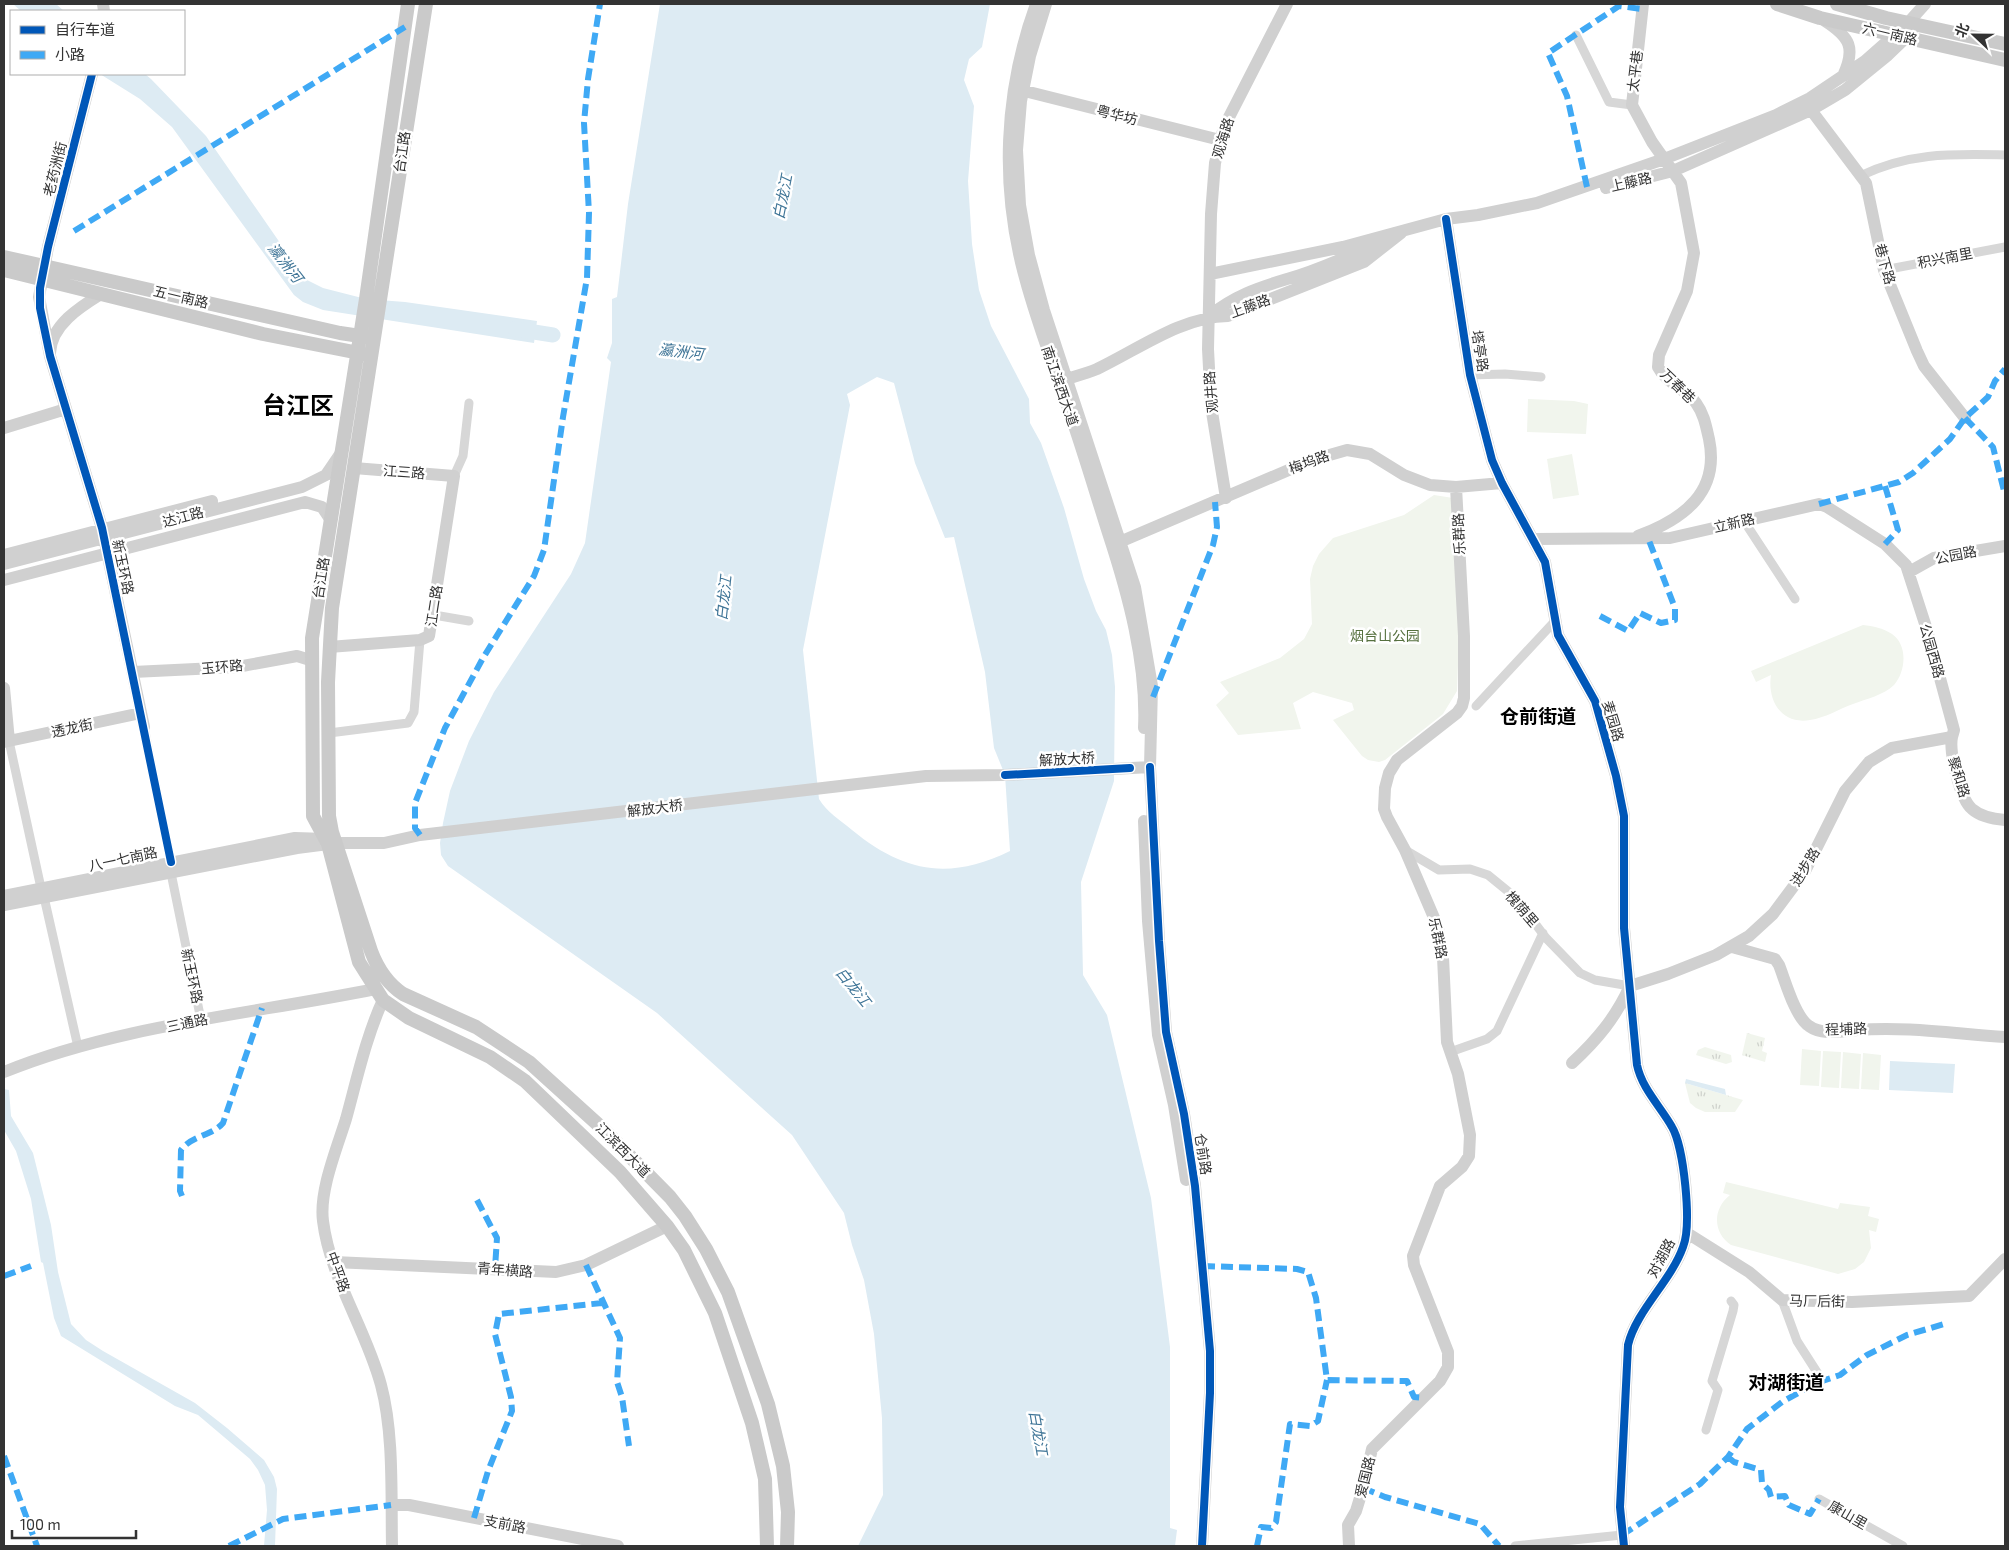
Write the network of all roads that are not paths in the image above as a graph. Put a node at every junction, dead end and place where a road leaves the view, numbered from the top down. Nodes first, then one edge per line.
1 (408, 4) edge
2 (426, 4) edge
3 (1036, 4) edge
4 (1046, 4) edge
5 (1287, 4) edge
6 (1643, 4) edge
7 (1777, 4) edge
8 (1837, 4) edge
9 (1925, 4) edge
10 (1820, 18) junction
11 (1914, 24) junction
12 (1576, 35) dead end
13 (1899, 36) junction
14 (2005, 44) edge
15 (2005, 60) edge
16 (92, 75) edge
17 (1842, 77) junction
18 (1019, 89) junction
19 (1632, 105) junction
20 (1811, 110) junction
21 (1220, 140) junction
22 (2005, 154) edge
23 (1664, 159) junction
24 (1673, 171) junction
25 (1860, 176) junction
26 (1446, 219) junction
27 (1407, 228) junction
28 (2005, 247) edge
29 (4, 257) edge
30 (1294, 258) junction
31 (45, 266) junction
32 (4, 270) edge
33 (1884, 270) junction
34 (1210, 280) junction
35 (42, 281) junction
36 (1269, 283) junction
37 (101, 294) junction
38 (1209, 316) junction
39 (359, 336) junction
40 (375, 338) junction
41 (356, 353) junction
42 (372, 355) junction
43 (50, 356) junction
44 (1470, 375) junction
45 (1541, 378) dead end
46 (1063, 380) junction
47 (469, 403) dead end
48 (66, 409) junction
49 (1965, 418) dead end
50 (4, 428) edge
51 (344, 444) junction
52 (354, 468) junction
53 (454, 476) junction
54 (1502, 483) junction
55 (1456, 487) junction
56 (299, 490) junction
57 (1226, 498) junction
58 (331, 514) junction
59 (1744, 521) junction
60 (1632, 538) junction
61 (1533, 540) junction
62 (105, 541) junction
63 (1122, 542) junction
64 (2005, 546) edge
65 (4, 555) edge
66 (4, 564) edge
67 (4, 571) edge
68 (1909, 572) junction
69 (4, 580) edge
70 (1795, 599) dead end
71 (434, 615) junction
72 (469, 621) dead end
73 (1555, 621) junction
74 (420, 640) junction
75 (329, 647) junction
76 (310, 660) junction
77 (133, 672) junction
78 (4, 688) edge
79 (1476, 706) dead end
80 (141, 713) junction
81 (144, 726) joint
82 (329, 733) junction
83 (1952, 734) junction
84 (6, 742) edge
85 (1141, 768) junction
86 (2005, 820) edge
87 (420, 835) joint
88 (330, 841) junction
89 (1404, 850) junction
90 (171, 867) junction
91 (43, 893) junction
92 (4, 896) edge
93 (4, 906) edge
94 (1543, 933) junction
95 (1732, 947) junction
96 (1630, 986) junction
97 (379, 995) junction
98 (201, 1020) junction
99 (2005, 1037) edge
100 (78, 1047) junction
101 (1450, 1052) junction
102 (1572, 1063) dead end
103 (4, 1072) edge
104 (667, 1226) junction
105 (1687, 1233) junction
106 (2005, 1259) edge
107 (334, 1262) junction
108 (1782, 1300) junction
109 (1730, 1301) dead end
110 (1822, 1380) dead end
111 (1425, 1398) joint
112 (1706, 1430) dead end
113 (1820, 1498) dead end
114 (392, 1505) junction
115 (1623, 1540) edge
116 (1586, 1543) edge
117 (1561, 1544) edge
118 (603, 1545) edge
119 (392, 1546) edge
120 (618, 1546) edge
121 (768, 1546) edge
122 (787, 1546) edge
123 (1196, 1546) edge
124 (1202, 1546) edge
125 (1350, 1546) edge
126 (1515, 1546) edge
127 (1903, 1546) edge

1 - 39 main road, 台江路
2 - 40 main road, 台江路
3 - 18 street, 南江滨西大道
4 - 18 street, 南江滨西大道
5 - 21 street, 观海路
6 - 19 street, 太平巷
7 - 10 main road, 六一南路
8 - 11 main road, 六一南路
9 - 11 street
10 - 13 main road, 六一南路
10 - 17 street
11 - 13 street
11 - 14 main road, 六一南路
12 - 19 street
13 - 15 main road, 六一南路
13 - 17 street
13 - 20 street, 上藤路
16 - 31 street, 老药洲街
17 - 23 street
18 - 21 street, 粤华坊
18 - 46 street, 南江滨西大道
19 - 23 street, 太平巷
20 - 24 street, 上藤路
20 - 25 street, 巷下路
21 - 34 street, 观海路
22 - 25 street
23 - 24 street, 太平巷
23 - 26 street
24 - 26 street, 上藤路
24 - 60 street, 万春巷
25 - 33 street, 巷下路
26 - 27 street
26 - 44 street, 塔亭路
27 - 30 street
27 - 36 street
27 - 38 street, 上藤路
28 - 33 street, 积兴南里
29 - 31 main road, 五一南路
30 - 34 street
30 - 36 street
31 - 35 street, 老药洲街
31 - 39 main road, 五一南路
32 - 35 main road, 五一南路
33 - 49 street, 巷下路
34 - 38 street, 观井路
35 - 37 main road, 五一南路
35 - 43 street, 新玉环路
36 - 38 street
37 - 41 main road, 五一南路
37 - 43 street
38 - 46 street, 上藤路
38 - 57 street, 观井路
39 - 40 main road, 五一南路
39 - 41 main road, 台江路
40 - 42 main road, 台江路
41 - 42 main road, 五一南路
41 - 51 main road, 台江路
42 - 52 main road, 台江路
43 - 48 street, 新玉环路
44 - 45 street
44 - 54 street, 塔亭路
46 - 63 street, 南江滨西大道
46 - 85 street, 南江滨西大道
47 - 53 street
48 - 50 street
48 - 62 street, 新玉环路
51 - 56 street, 达江路
51 - 58 main road, 台江路
52 - 53 street, 江三路
52 - 75 main road, 台江路
53 - 71 street, 江二路
54 - 55 street, 梅坞路
54 - 61 street, 麦园路
55 - 57 street, 梅坞路
55 - 89 street, 乐群路
56 - 58 street
56 - 62 street, 达江路
57 - 63 street, 梅坞路
58 - 62 street
58 - 76 main road, 台江路
59 - 60 street, 立新路
59 - 68 street, 立新路
59 - 70 street
60 - 61 street, 立新路
61 - 73 street, 麦园路
62 - 65 street
62 - 66 street, 达江路
62 - 67 street, 达江路
62 - 69 street
62 - 77 street, 新玉环路
63 - 85 street, 南江滨西大道
64 - 68 street, 公园路
68 - 83 street, 公园西路
71 - 72 street
71 - 74 street, 江二路
73 - 79 street
73 - 96 street, 麦园路
74 - 75 street, 江二路
74 - 82 street
75 - 82 main road, 台江路
76 - 77 street, 玉环路
76 - 88 main road, 台江路
77 - 80 street, 新玉环路
78 - 84 street
80 - 81 street, 新玉环路
80 - 84 street, 透龙街
81 - 90 street, 新玉环路
82 - 88 main road, 台江路
83 - 86 street, 聚和路
83 - 95 street, 进步路
84 - 91 street
85 - 87 street, 解放大桥
85 - 123 street, 仓前路
85 - 124 street, 仓前路
87 - 88 street, 八一七南路
88 - 90 street, 八一七南路
88 - 97 main road, 江滨西大道
88 - 122 main road, 江滨西大道
89 - 94 street, 槐荫里
89 - 101 street, 乐群路
90 - 91 street, 八一七南路
90 - 98 street, 新玉环路
91 - 92 street, 八一七南路
91 - 93 street, 八一七南路
91 - 100 street
94 - 96 street, 槐荫里
94 - 101 street
95 - 96 street, 进步路
95 - 99 street, 程埔路
96 - 102 street
96 - 105 street, 对湖路
97 - 98 street, 三通路
97 - 104 main road, 江滨西大道
97 - 107 street, 中平路
98 - 100 street, 三通路
100 - 103 street, 三通路
101 - 111 street, 乐群路
104 - 107 street, 青年横路
104 - 121 main road, 江滨西大道
105 - 108 street, 马厂后街
105 - 115 street, 对湖路
106 - 108 street, 马厂后街
107 - 114 street, 中平路
108 - 110 street
109 - 112 street
111 - 125 street, 爱国路
113 - 127 street, 康山里
114 - 118 street, 支前路
114 - 119 street, 中平路
115 - 116 street
116 - 117 street
117 - 126 street
118 - 120 street, 支前路

